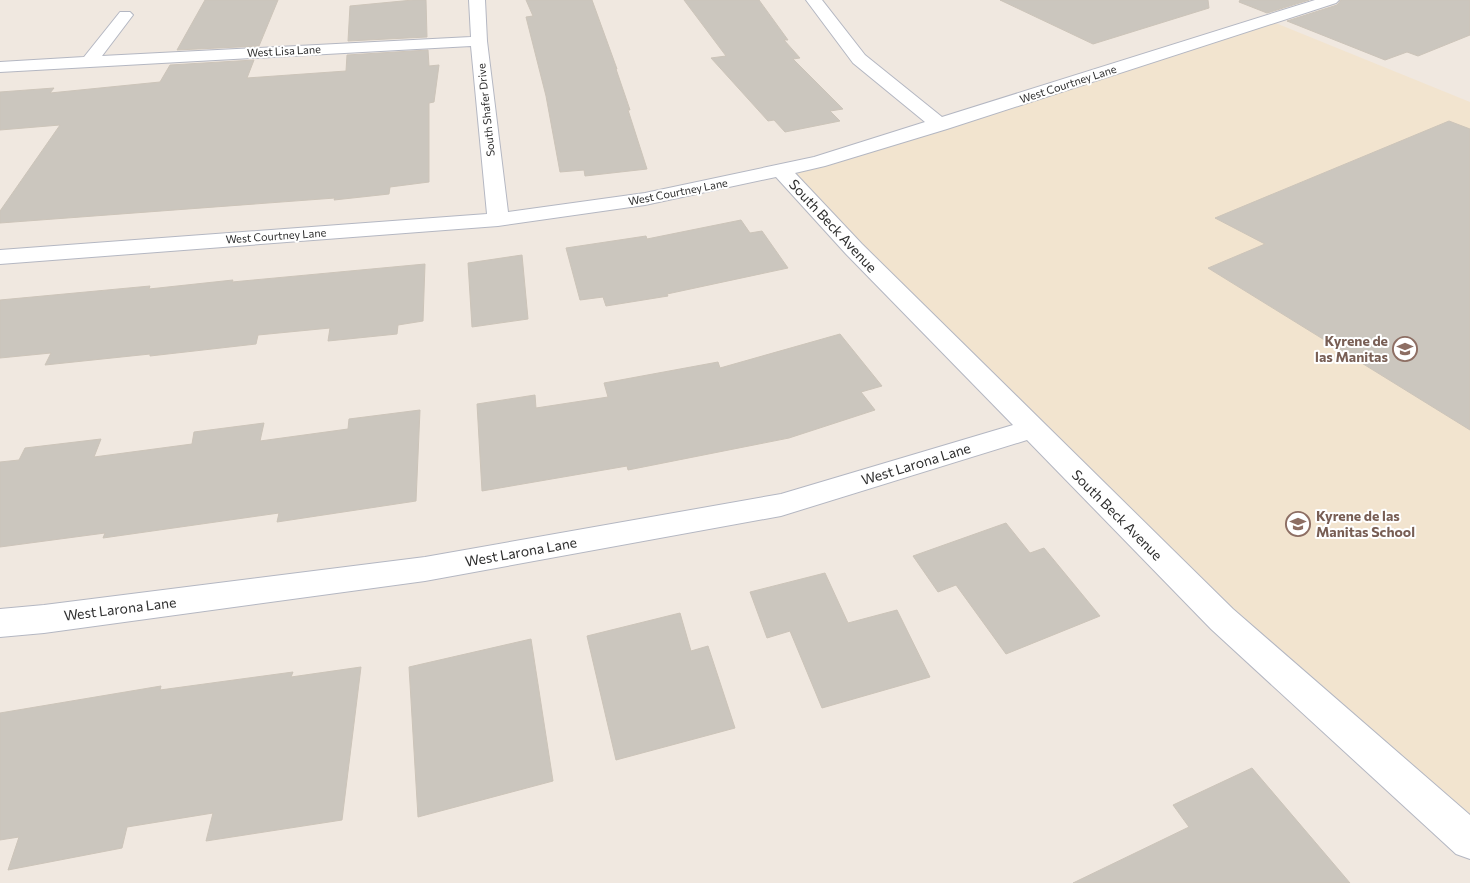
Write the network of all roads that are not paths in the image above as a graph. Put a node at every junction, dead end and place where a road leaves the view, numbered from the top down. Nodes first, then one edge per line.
1 (477, 0) edge
2 (814, 0) edge
3 (1332, 0) edge
4 (125, 14) dead end
5 (479, 41) junction
6 (88, 62) junction
7 (0, 67) edge
8 (940, 125) junction
9 (782, 171) junction
10 (498, 220) junction
11 (0, 257) edge
12 (1031, 429) junction
13 (0, 623) edge
14 (1470, 840) edge

1 - 5 street, South Shafer Drive
2 - 8 street
3 - 8 street, West Courtney Lane
4 - 6 street
5 - 6 street, West Lisa Lane
5 - 10 street, South Shafer Drive
6 - 7 street, West Lisa Lane
8 - 9 street, West Courtney Lane
9 - 10 street, West Courtney Lane
9 - 12 street, South Beck Avenue
10 - 11 street, West Courtney Lane
12 - 13 street, West Larona Lane
12 - 14 street, South Beck Avenue

